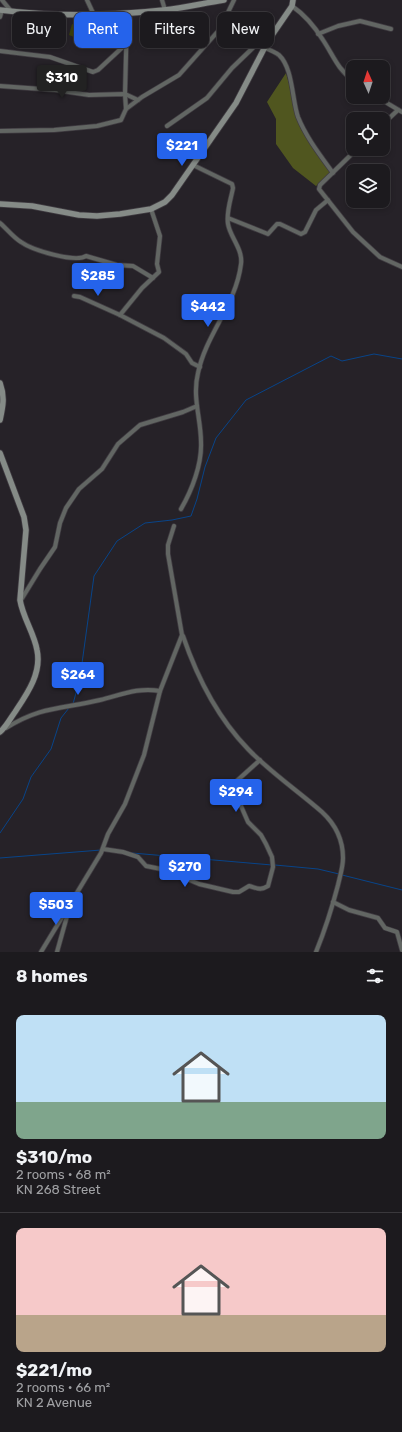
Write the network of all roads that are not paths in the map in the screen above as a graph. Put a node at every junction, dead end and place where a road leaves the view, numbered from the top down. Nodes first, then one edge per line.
1 (2, 0) edge
2 (87, 0) edge
3 (162, 0) edge
4 (224, 0) edge
5 (234, 0) edge
6 (215, 1) edge
7 (292, 3) edge
8 (1, 10) edge
9 (165, 10) junction
10 (11, 12) junction
11 (93, 12) edge
12 (132, 13) edge
13 (74, 14) edge
14 (0, 17) edge
15 (391, 28) dead end
16 (274, 33) edge
17 (318, 34) junction
18 (122, 48) edge
19 (126, 48) edge
20 (253, 48) edge
21 (265, 48) joint
22 (0, 51) edge
23 (346, 75) edge
24 (0, 86) edge
25 (125, 94) junction
26 (138, 100) junction
27 (388, 104) edge
28 (126, 109) junction
29 (400, 111) edge
30 (390, 119) edge
31 (167, 126) dead end
32 (0, 131) edge
33 (350, 156) edge
34 (193, 166) junction
35 (333, 172) junction
36 (328, 200) junction
37 (0, 204) edge
38 (151, 209) junction
39 (228, 218) junction
40 (0, 223) edge
41 (402, 267) edge
42 (154, 278) junction
43 (74, 296) dead end
44 (120, 315) junction
45 (200, 367) junction
46 (0, 383) edge
47 (2, 400) edge
48 (196, 406) junction
49 (0, 420) edge
50 (0, 453) edge
51 (181, 509) dead end
52 (174, 526) dead end
53 (20, 600) junction
54 (182, 635) junction
55 (160, 691) junction
56 (2, 731) edge
57 (260, 760) junction
58 (103, 849) junction
59 (333, 902) junction
60 (71, 903) junction
61 (402, 950) edge
62 (41, 952) edge
63 (57, 952) edge
64 (316, 952) edge

1 - 10 street
2 - 11 street
3 - 9 street
4 - 6 main road
5 - 26 street
6 - 9 main road
7 - 16 main road
7 - 17 street
8 - 10 main road
8 - 14 street
9 - 12 main road
10 - 13 main road
15 - 17 street
17 - 23 street
18 - 22 street
19 - 25 street
20 - 31 street
21 - 34 main road
21 - 35 street
24 - 25 street
25 - 26 street
25 - 28 street
26 - 28 street
27 - 29 street
28 - 32 street
29 - 30 street
33 - 35 street
34 - 38 main road
34 - 39 street
35 - 36 street
36 - 39 street
36 - 41 street
37 - 38 main road
38 - 42 street
39 - 45 street
40 - 42 street
42 - 44 street
43 - 44 street
44 - 45 street
45 - 48 street
46 - 47 main road
47 - 49 main road
48 - 51 street
48 - 53 street
50 - 53 main road
52 - 54 street
53 - 56 main road
54 - 55 street
54 - 57 street
55 - 56 street
55 - 58 street
57 - 58 street
57 - 59 street
58 - 60 street
59 - 61 street
59 - 64 street
60 - 62 street
60 - 63 street

